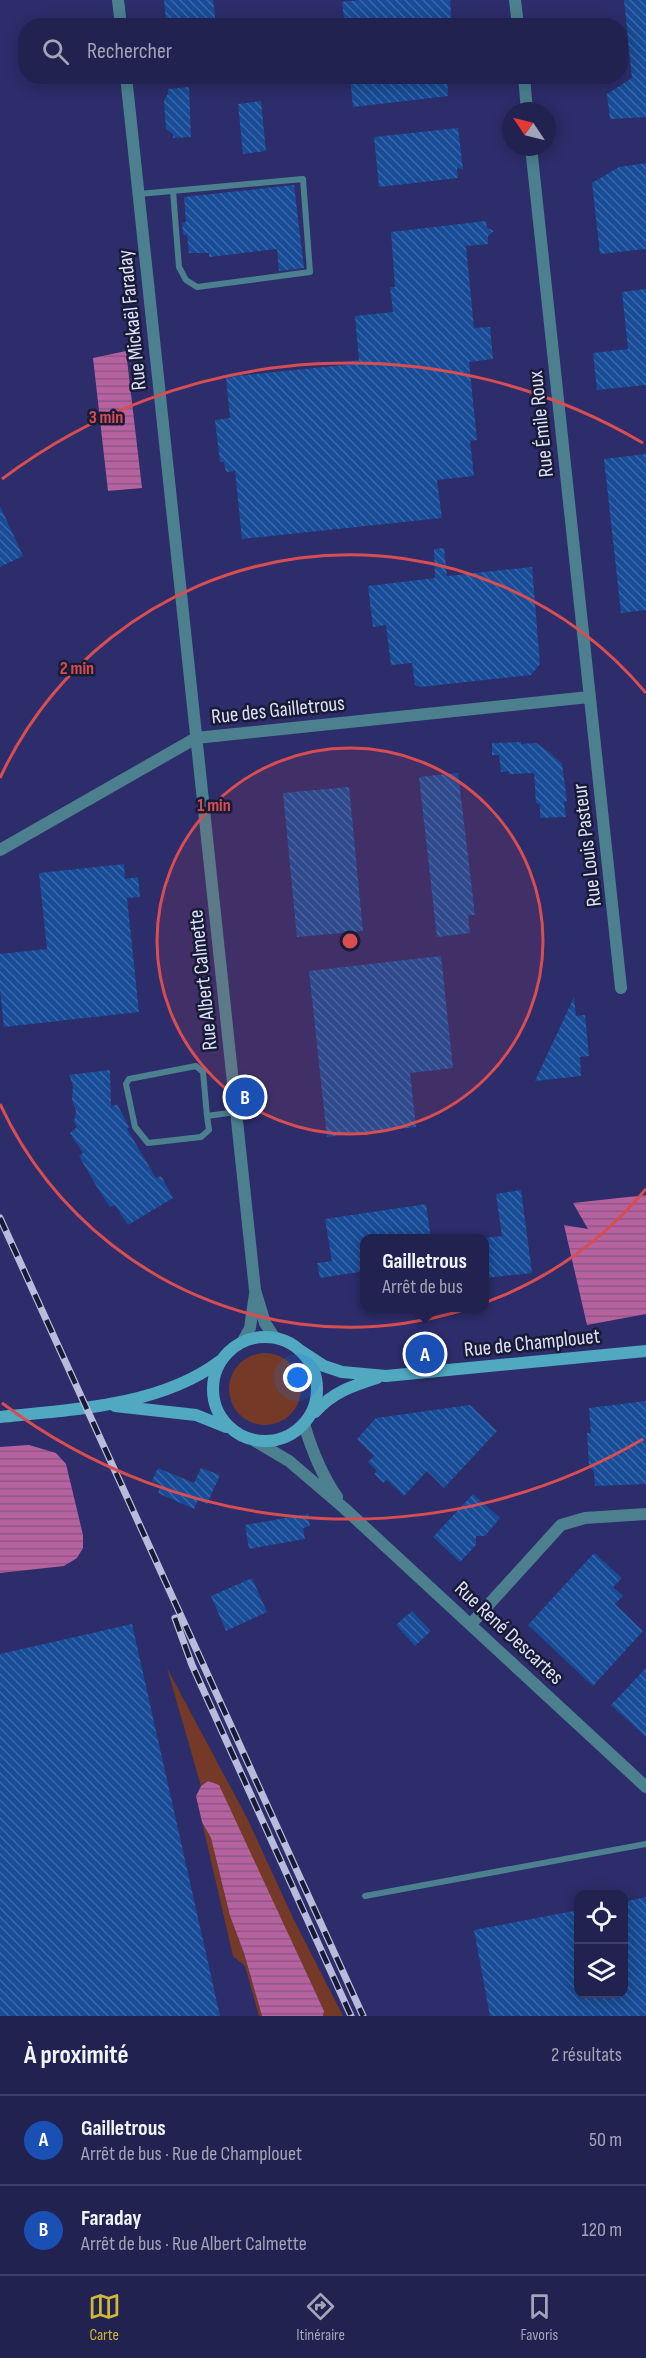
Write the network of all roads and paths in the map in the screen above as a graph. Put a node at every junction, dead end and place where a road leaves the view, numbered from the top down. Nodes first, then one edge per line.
1 (118, 0) edge
2 (515, 0) edge
3 (120, 18) edge
4 (517, 18) edge
5 (127, 84) edge
6 (525, 84) edge
7 (526, 102) edge
8 (532, 156) edge
9 (173, 191) junction
10 (139, 194) junction
11 (589, 697) junction
12 (196, 738) junction
13 (0, 850) edge
14 (621, 988) dead end
15 (237, 1112) junction
16 (207, 1116) junction
17 (255, 1290) junction
18 (274, 1337) junction
19 (243, 1341) junction
20 (302, 1351) junction
21 (646, 1351) edge
22 (223, 1358) junction
23 (386, 1376) junction
24 (104, 1406) junction
25 (0, 1417) edge
26 (306, 1422) junction
27 (231, 1429) junction
28 (255, 1441) junction
29 (344, 1508) junction
30 (646, 1514) edge
31 (471, 1624) junction
32 (646, 1787) edge
33 (646, 1844) edge
34 (365, 1896) dead end

1 - 3 street
2 - 4 street
5 - 10 street, Rue Mickaël Faraday
6 - 7 street
8 - 11 street, Rue Émile Roux
9 - 9 lane
9 - 10 lane
10 - 12 street, Rue Mickaël Faraday
11 - 12 street, Rue des Gailletrous
11 - 14 street, Rue Louis Pasteur
12 - 13 street, Rue des Gailletrous
12 - 15 street, Rue Albert Calmette
15 - 16 lane
15 - 17 street, Rue Albert Calmette
16 - 16 lane
17 - 18 street, Rue Albert Calmette
17 - 19 street, Rue Albert Calmette
18 - 19 street
18 - 20 street
19 - 22 street
20 - 23 street, Rue de Champlouet
20 - 26 street
21 - 23 street, Rue de Champlouet
22 - 24 street
22 - 27 street
23 - 26 street, Rue de Champlouet
24 - 25 street
24 - 27 street
26 - 28 street
26 - 29 street, Rue René Descartes
27 - 28 street
28 - 29 street, Rue René Descartes
29 - 31 street, Rue René Descartes
30 - 31 street
31 - 32 street, Rue René Descartes
33 - 34 lane

